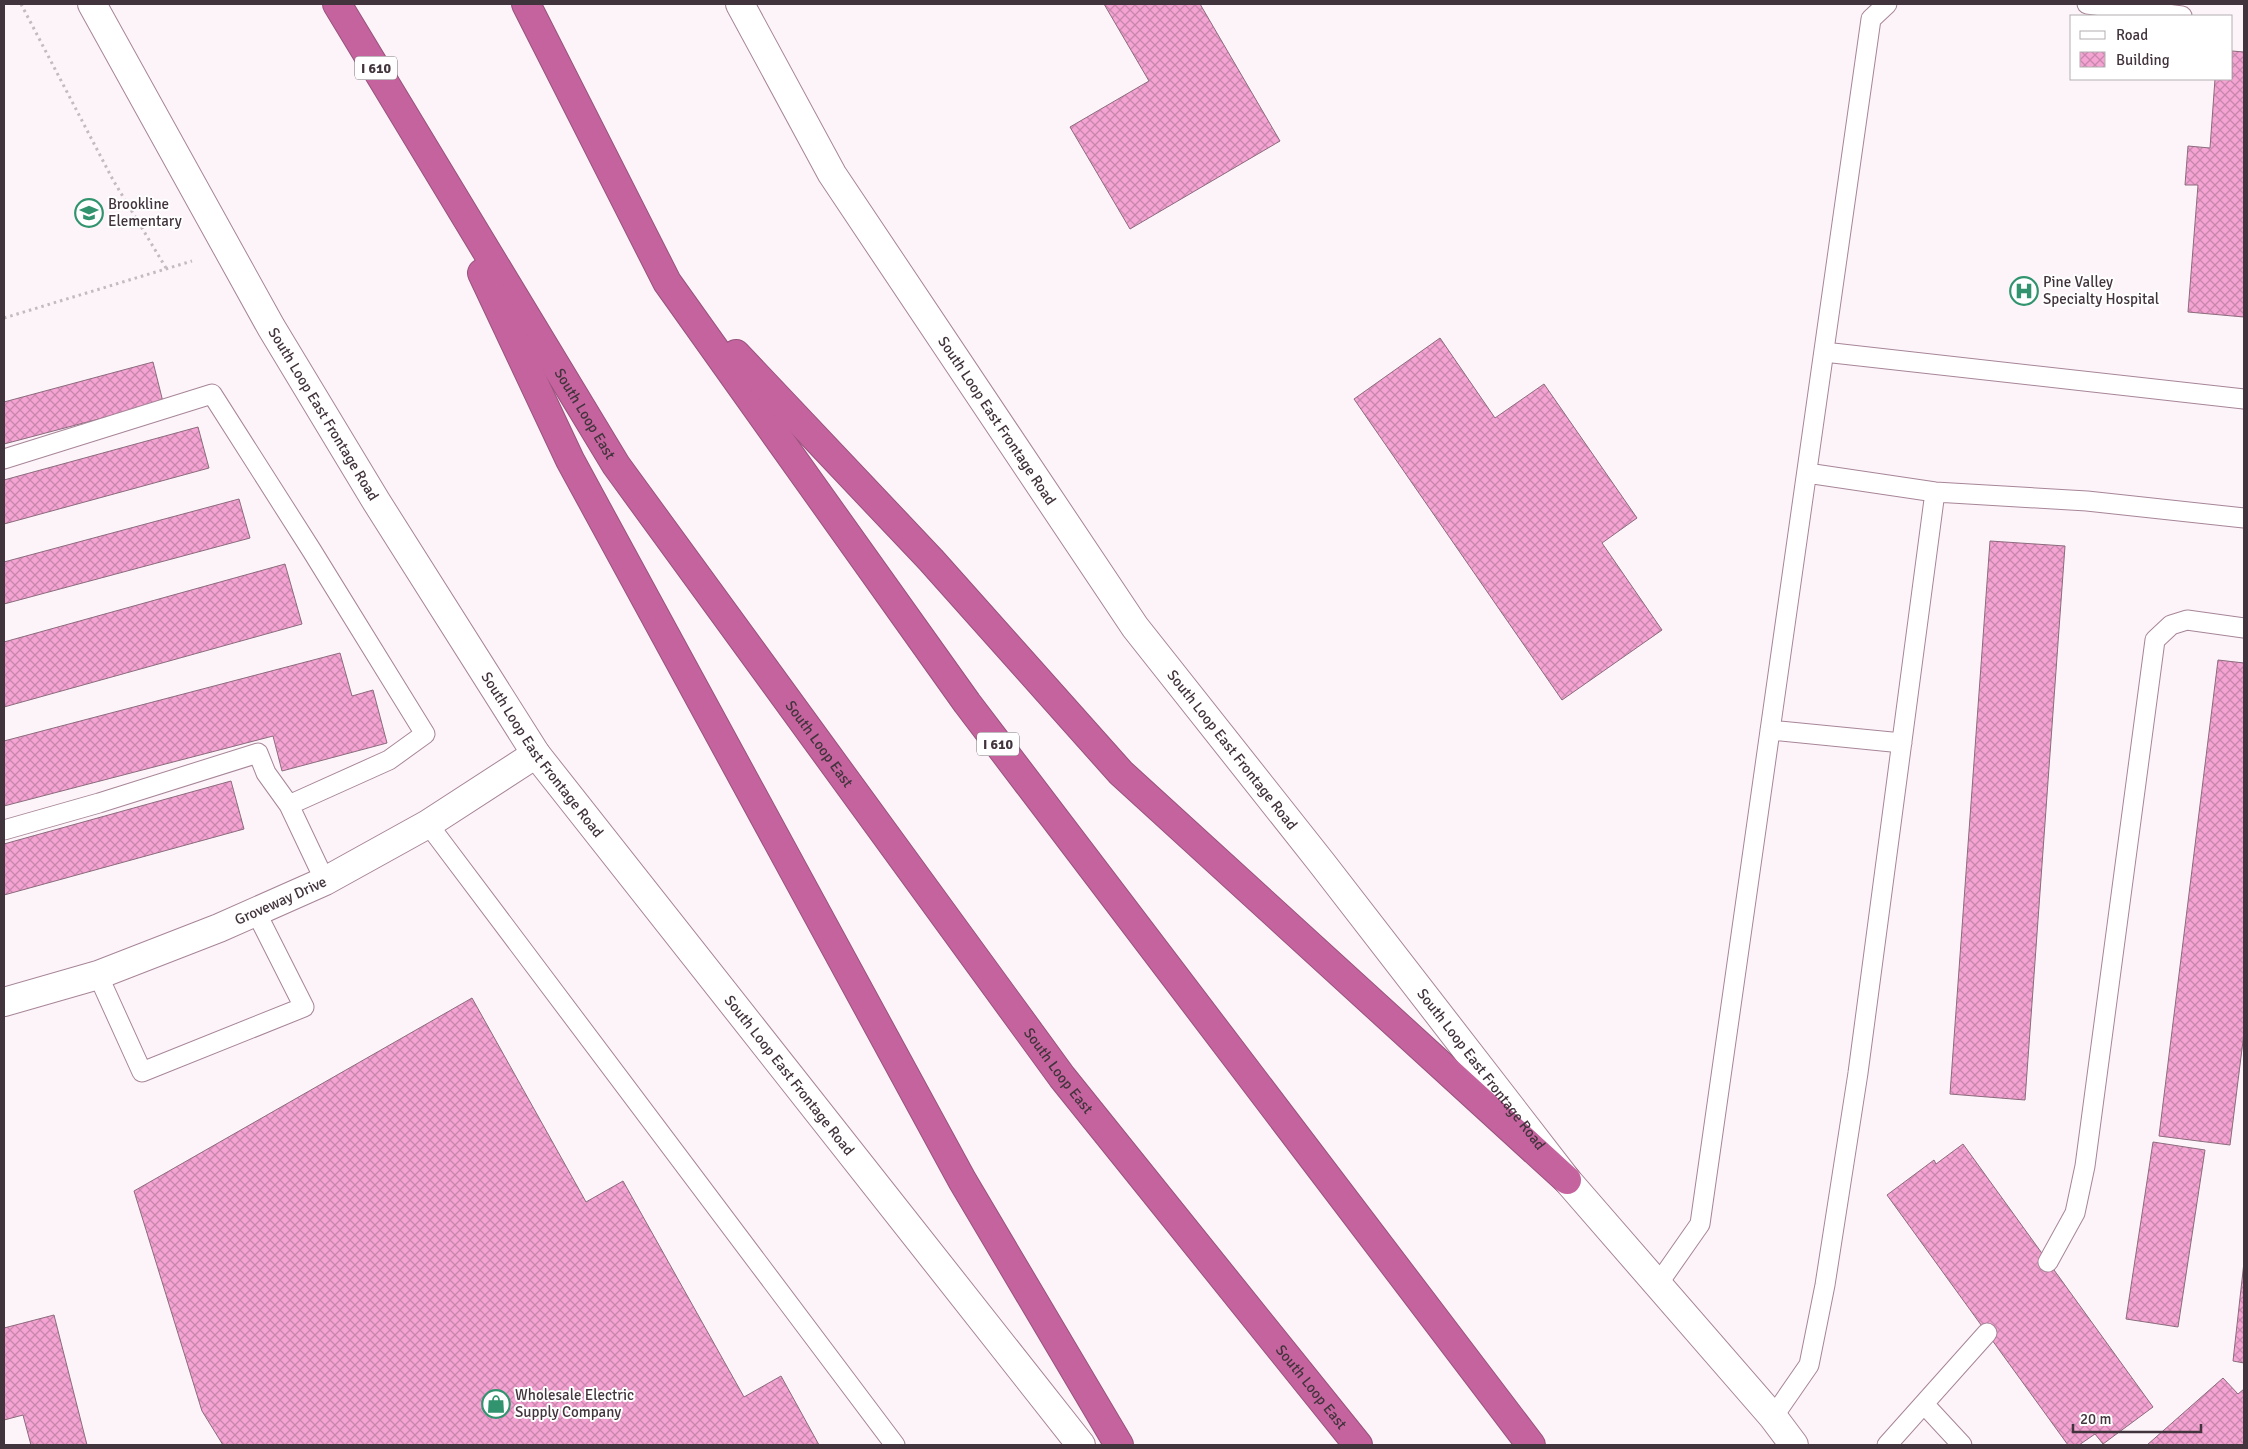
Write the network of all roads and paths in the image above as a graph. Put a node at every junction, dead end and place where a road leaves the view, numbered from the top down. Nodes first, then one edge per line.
1 (21, 4) edge
2 (92, 4) edge
3 (337, 4) edge
4 (526, 4) edge
5 (740, 4) edge
6 (1887, 4) edge
7 (2087, 4) edge
8 (2174, 15) edge
9 (415, 131) junction
10 (228, 250) junction
11 (166, 268) junction
12 (667, 282) junction
13 (4, 318) edge
14 (1824, 352) junction
15 (2244, 399) edge
16 (4, 459) edge
17 (1807, 473) junction
18 (1935, 492) junction
19 (2244, 518) edge
20 (2244, 628) edge
21 (1770, 730) junction
22 (1902, 743) junction
23 (536, 754) junction
24 (290, 805) junction
25 (428, 824) junction
26 (4, 830) edge
27 (325, 881) junction
28 (256, 912) junction
29 (98, 975) junction
30 (4, 1002) edge
31 (1567, 1180) junction
32 (2048, 1262) dead end
33 (1658, 1284) junction
34 (1987, 1333) dead end
35 (1924, 1404) junction
36 (1773, 1417) junction
37 (895, 1445) edge
38 (1081, 1445) edge
39 (1119, 1445) edge
40 (1358, 1445) edge
41 (1531, 1445) edge
42 (1794, 1445) edge
43 (1887, 1445) edge
44 (1962, 1445) edge

1 - 11 path
2 - 10 main road, South Loop East Frontage Road
3 - 9 highway, South Loop East / I 610
4 - 12 highway, I 610
5 - 31 main road, South Loop East Frontage Road
6 - 14 lane
7 - 8 lane
9 - 39 highway
9 - 40 highway, South Loop East / I 610
10 - 11 path
10 - 23 main road, South Loop East Frontage Road
11 - 13 path
12 - 31 highway
12 - 41 highway, I 610
14 - 15 lane
14 - 17 lane
16 - 24 lane
17 - 18 lane
17 - 21 lane
18 - 19 lane
18 - 22 lane
20 - 32 lane
21 - 22 lane
21 - 33 lane
22 - 36 lane
23 - 25 main road, Groveway Drive
23 - 38 main road, South Loop East Frontage Road
24 - 26 lane
24 - 27 lane
25 - 27 main road, Groveway Drive
25 - 37 lane
27 - 28 main road, Groveway Drive
28 - 29 main road, Groveway Drive
28 - 29 lane
29 - 30 main road, Groveway Drive
31 - 33 main road, South Loop East Frontage Road
33 - 36 main road, South Loop East Frontage Road
34 - 35 lane
35 - 43 lane
35 - 44 lane
36 - 42 main road, South Loop East Frontage Road

